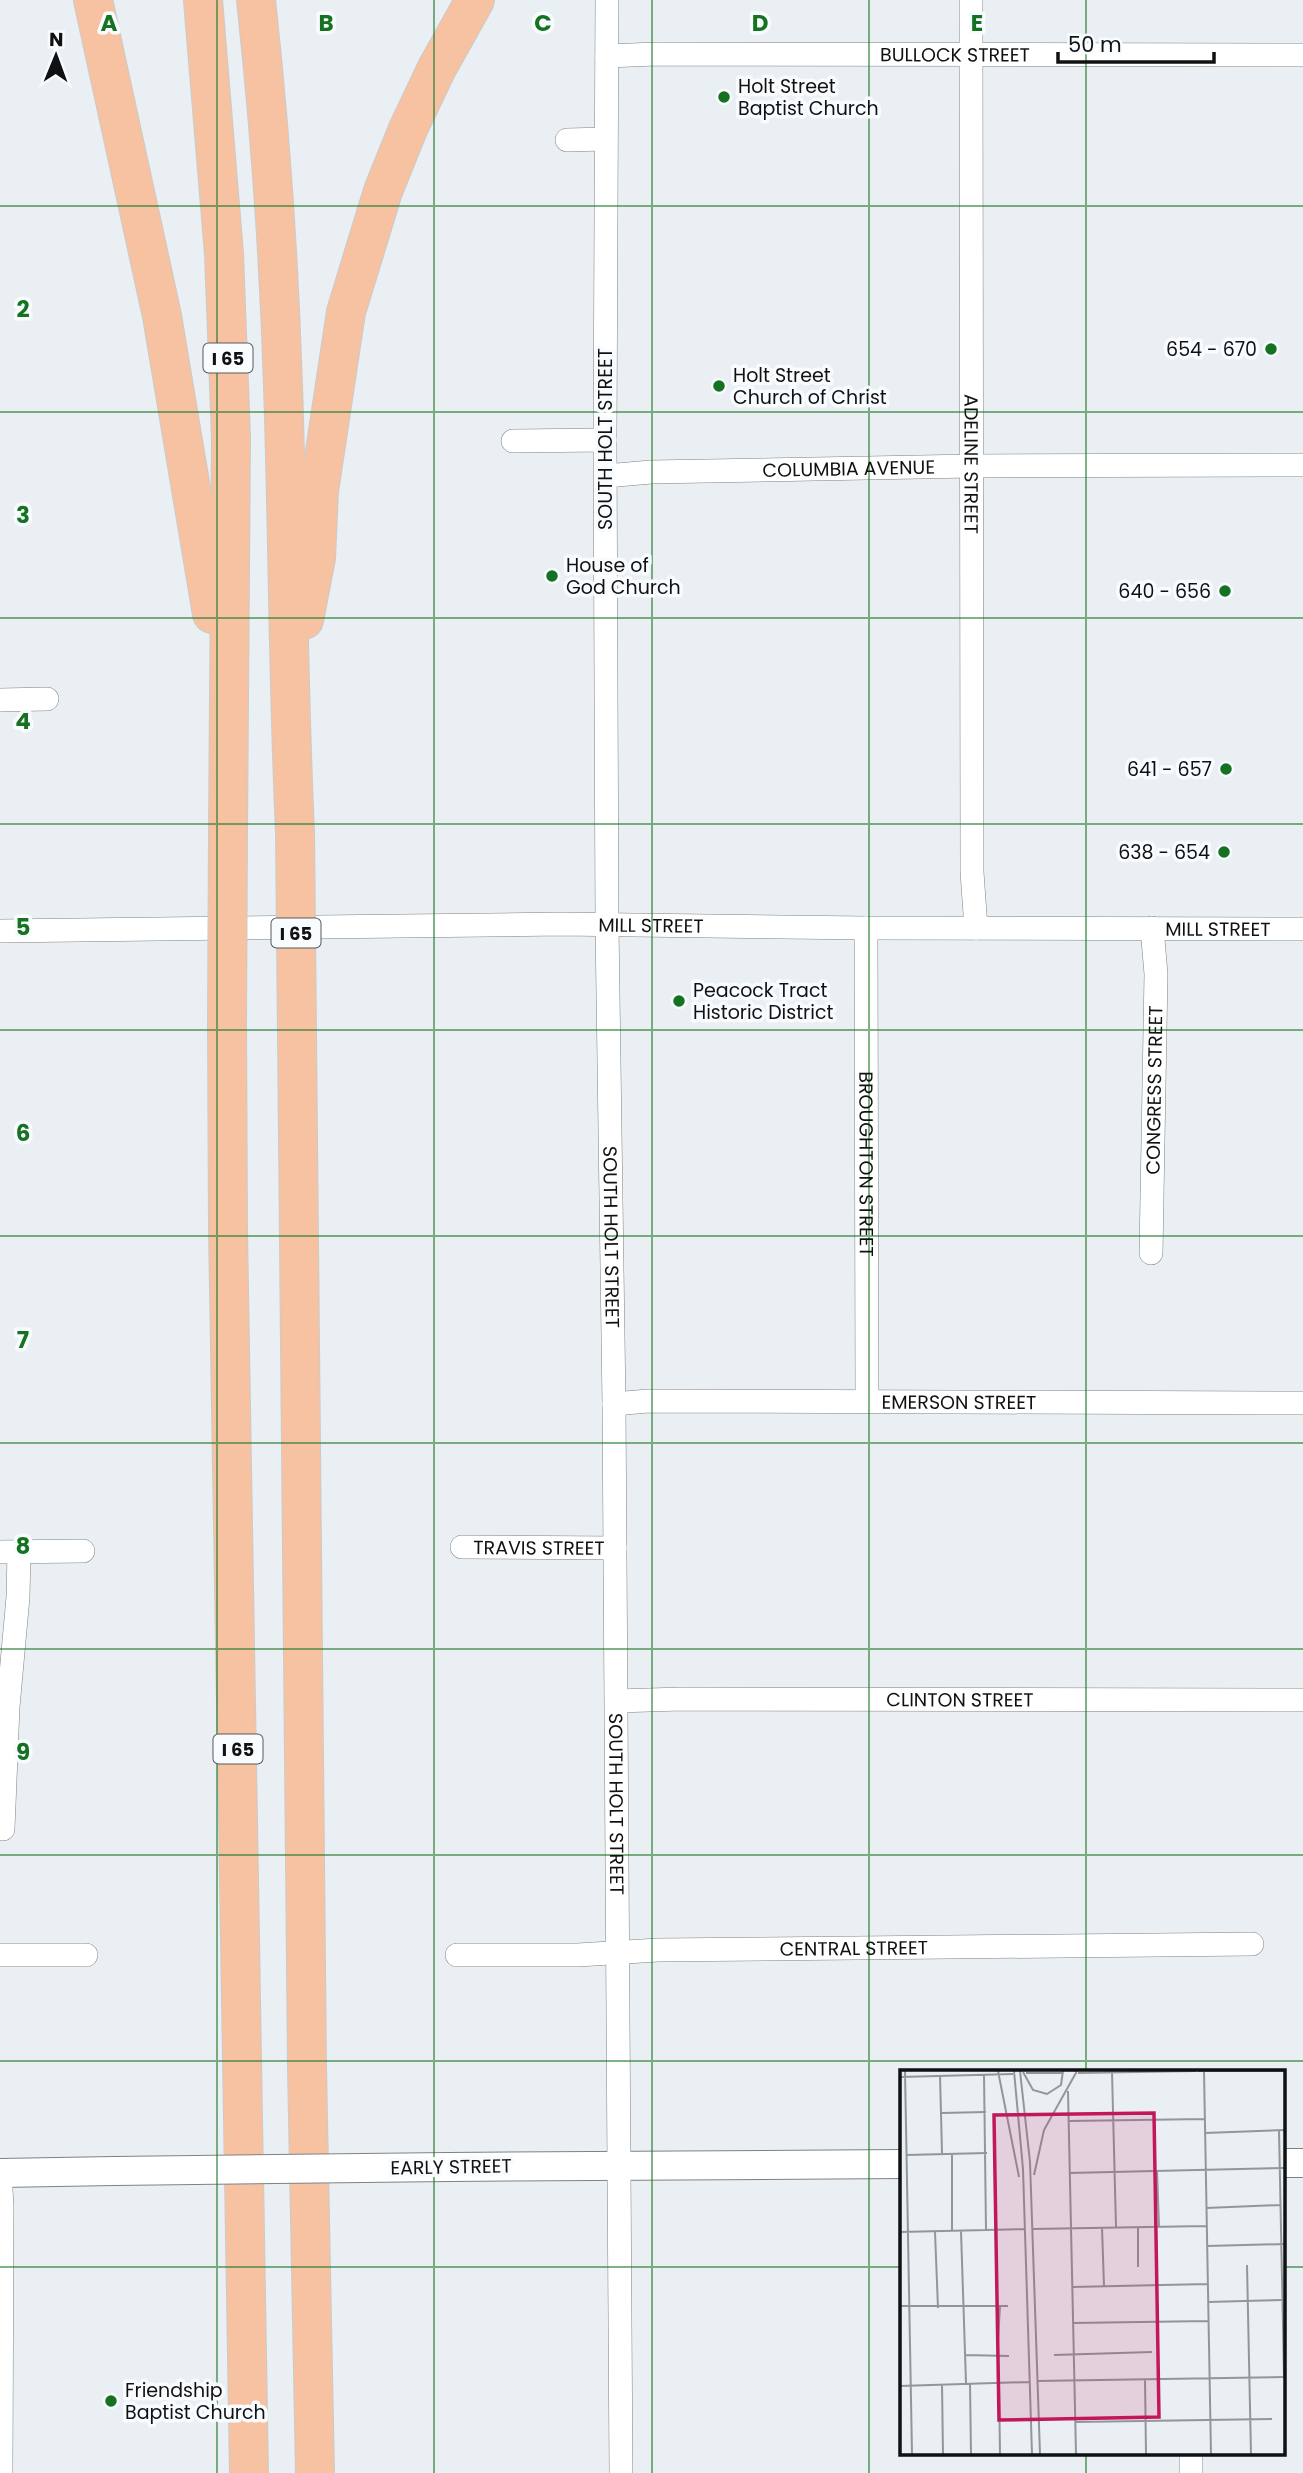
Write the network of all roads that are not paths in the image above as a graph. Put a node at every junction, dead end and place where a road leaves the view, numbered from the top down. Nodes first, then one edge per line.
1 (93, 0) edge
2 (203, 0) edge
3 (256, 0) edge
4 (475, 0) edge
5 (607, 0) edge
6 (971, 0) edge
7 (971, 54) junction
8 (1303, 55) edge
9 (607, 56) junction
10 (605, 139) junction
11 (567, 141) dead end
12 (605, 440) junction
13 (513, 441) dead end
14 (972, 466) junction
15 (1303, 466) edge
16 (606, 475) junction
17 (47, 699) dead end
18 (0, 700) edge
19 (289, 702) junction
20 (229, 716) junction
21 (607, 925) junction
22 (866, 928) junction
23 (976, 928) junction
24 (1152, 928) junction
25 (1303, 929) edge
26 (0, 931) edge
27 (1151, 1253) dead end
28 (867, 1401) junction
29 (1303, 1403) edge
30 (614, 1404) junction
31 (461, 1547) dead end
32 (615, 1548) junction
33 (83, 1551) dead end
34 (9, 1552) edge
35 (1303, 1700) edge
36 (617, 1701) junction
37 (3, 1829) dead end
38 (1252, 1944) dead end
39 (619, 1952) junction
40 (0, 1955) edge
41 (86, 1955) dead end
42 (457, 1955) dead end
43 (900, 2164) edge
44 (621, 2165) junction
45 (0, 2173) edge
46 (1, 2473) edge
47 (249, 2473) edge
48 (314, 2473) edge
49 (621, 2473) edge

1 - 20 highway
2 - 20 highway, I 65
3 - 19 highway, I 65
4 - 19 highway
5 - 9 street, SOUTH HOLT STREET
6 - 7 street, ADELINE STREET
7 - 8 street, BULLOCK STREET
7 - 9 street, BULLOCK STREET
7 - 14 street, ADELINE STREET
9 - 10 street, SOUTH HOLT STREET
10 - 11 street
10 - 12 street, SOUTH HOLT STREET
12 - 13 street
12 - 16 street, SOUTH HOLT STREET
14 - 15 street, COLUMBIA AVENUE
14 - 16 street, COLUMBIA AVENUE
14 - 23 street, ADELINE STREET
16 - 21 street, SOUTH HOLT STREET
17 - 18 street
19 - 48 highway, I 65, bridge
20 - 47 highway, I 65, bridge
21 - 22 street, MILL STREET
21 - 26 street, MILL STREET
21 - 30 street, SOUTH HOLT STREET
22 - 23 street, MILL STREET
22 - 28 street, BROUGHTON STREET
23 - 24 street, MILL STREET
24 - 25 street, MILL STREET
24 - 27 street, CONGRESS STREET
28 - 29 street, EMERSON STREET
28 - 30 street, EMERSON STREET
30 - 32 street, SOUTH HOLT STREET
31 - 32 street, TRAVIS STREET
32 - 36 street, SOUTH HOLT STREET
33 - 34 street
34 - 37 street
35 - 36 street, CLINTON STREET
36 - 39 street, SOUTH HOLT STREET
38 - 39 street, CENTRAL STREET
39 - 42 street, CENTRAL STREET
39 - 44 street, SOUTH HOLT STREET
40 - 41 street
43 - 44 street, EARLY STREET
44 - 45 street, EARLY STREET, bridge
44 - 49 street, SOUTH HOLT STREET
45 - 46 street

